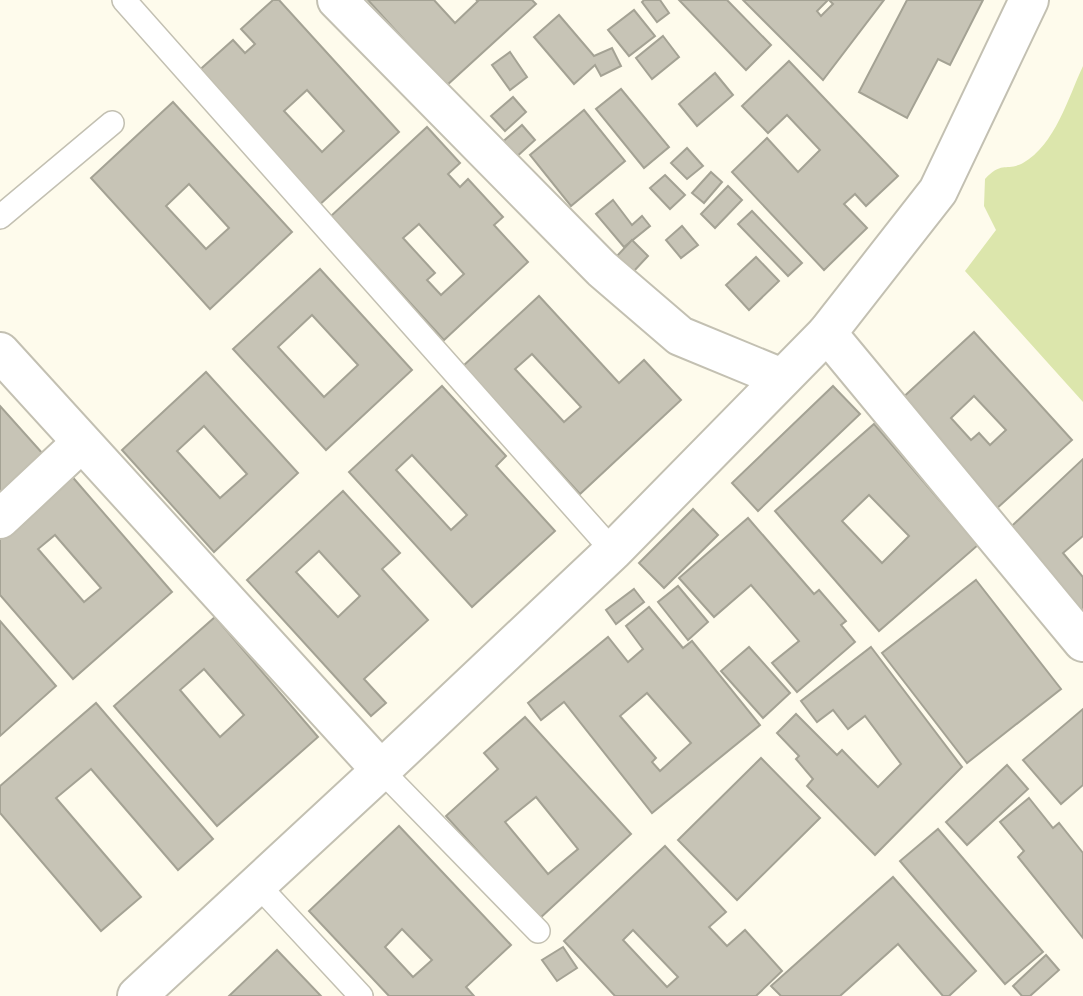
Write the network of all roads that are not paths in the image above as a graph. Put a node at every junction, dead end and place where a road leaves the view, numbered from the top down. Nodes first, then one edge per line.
1 (124, 0) edge
2 (337, 0) edge
3 (1029, 0) edge
4 (112, 123) dead end
5 (0, 217) edge
6 (827, 333) junction
7 (0, 352) edge
8 (782, 378) junction
9 (81, 443) junction
10 (0, 519) edge
11 (613, 551) junction
12 (1083, 642) edge
13 (381, 770) junction
14 (257, 884) junction
15 (538, 930) dead end
16 (137, 996) edge
17 (361, 996) edge

1 - 11 lane
2 - 8 street
3 - 6 street
4 - 5 lane
6 - 8 street
6 - 12 street
7 - 9 street
8 - 11 street
9 - 10 street
9 - 13 street
11 - 13 street
13 - 14 street
13 - 15 lane
14 - 16 street
14 - 17 lane

